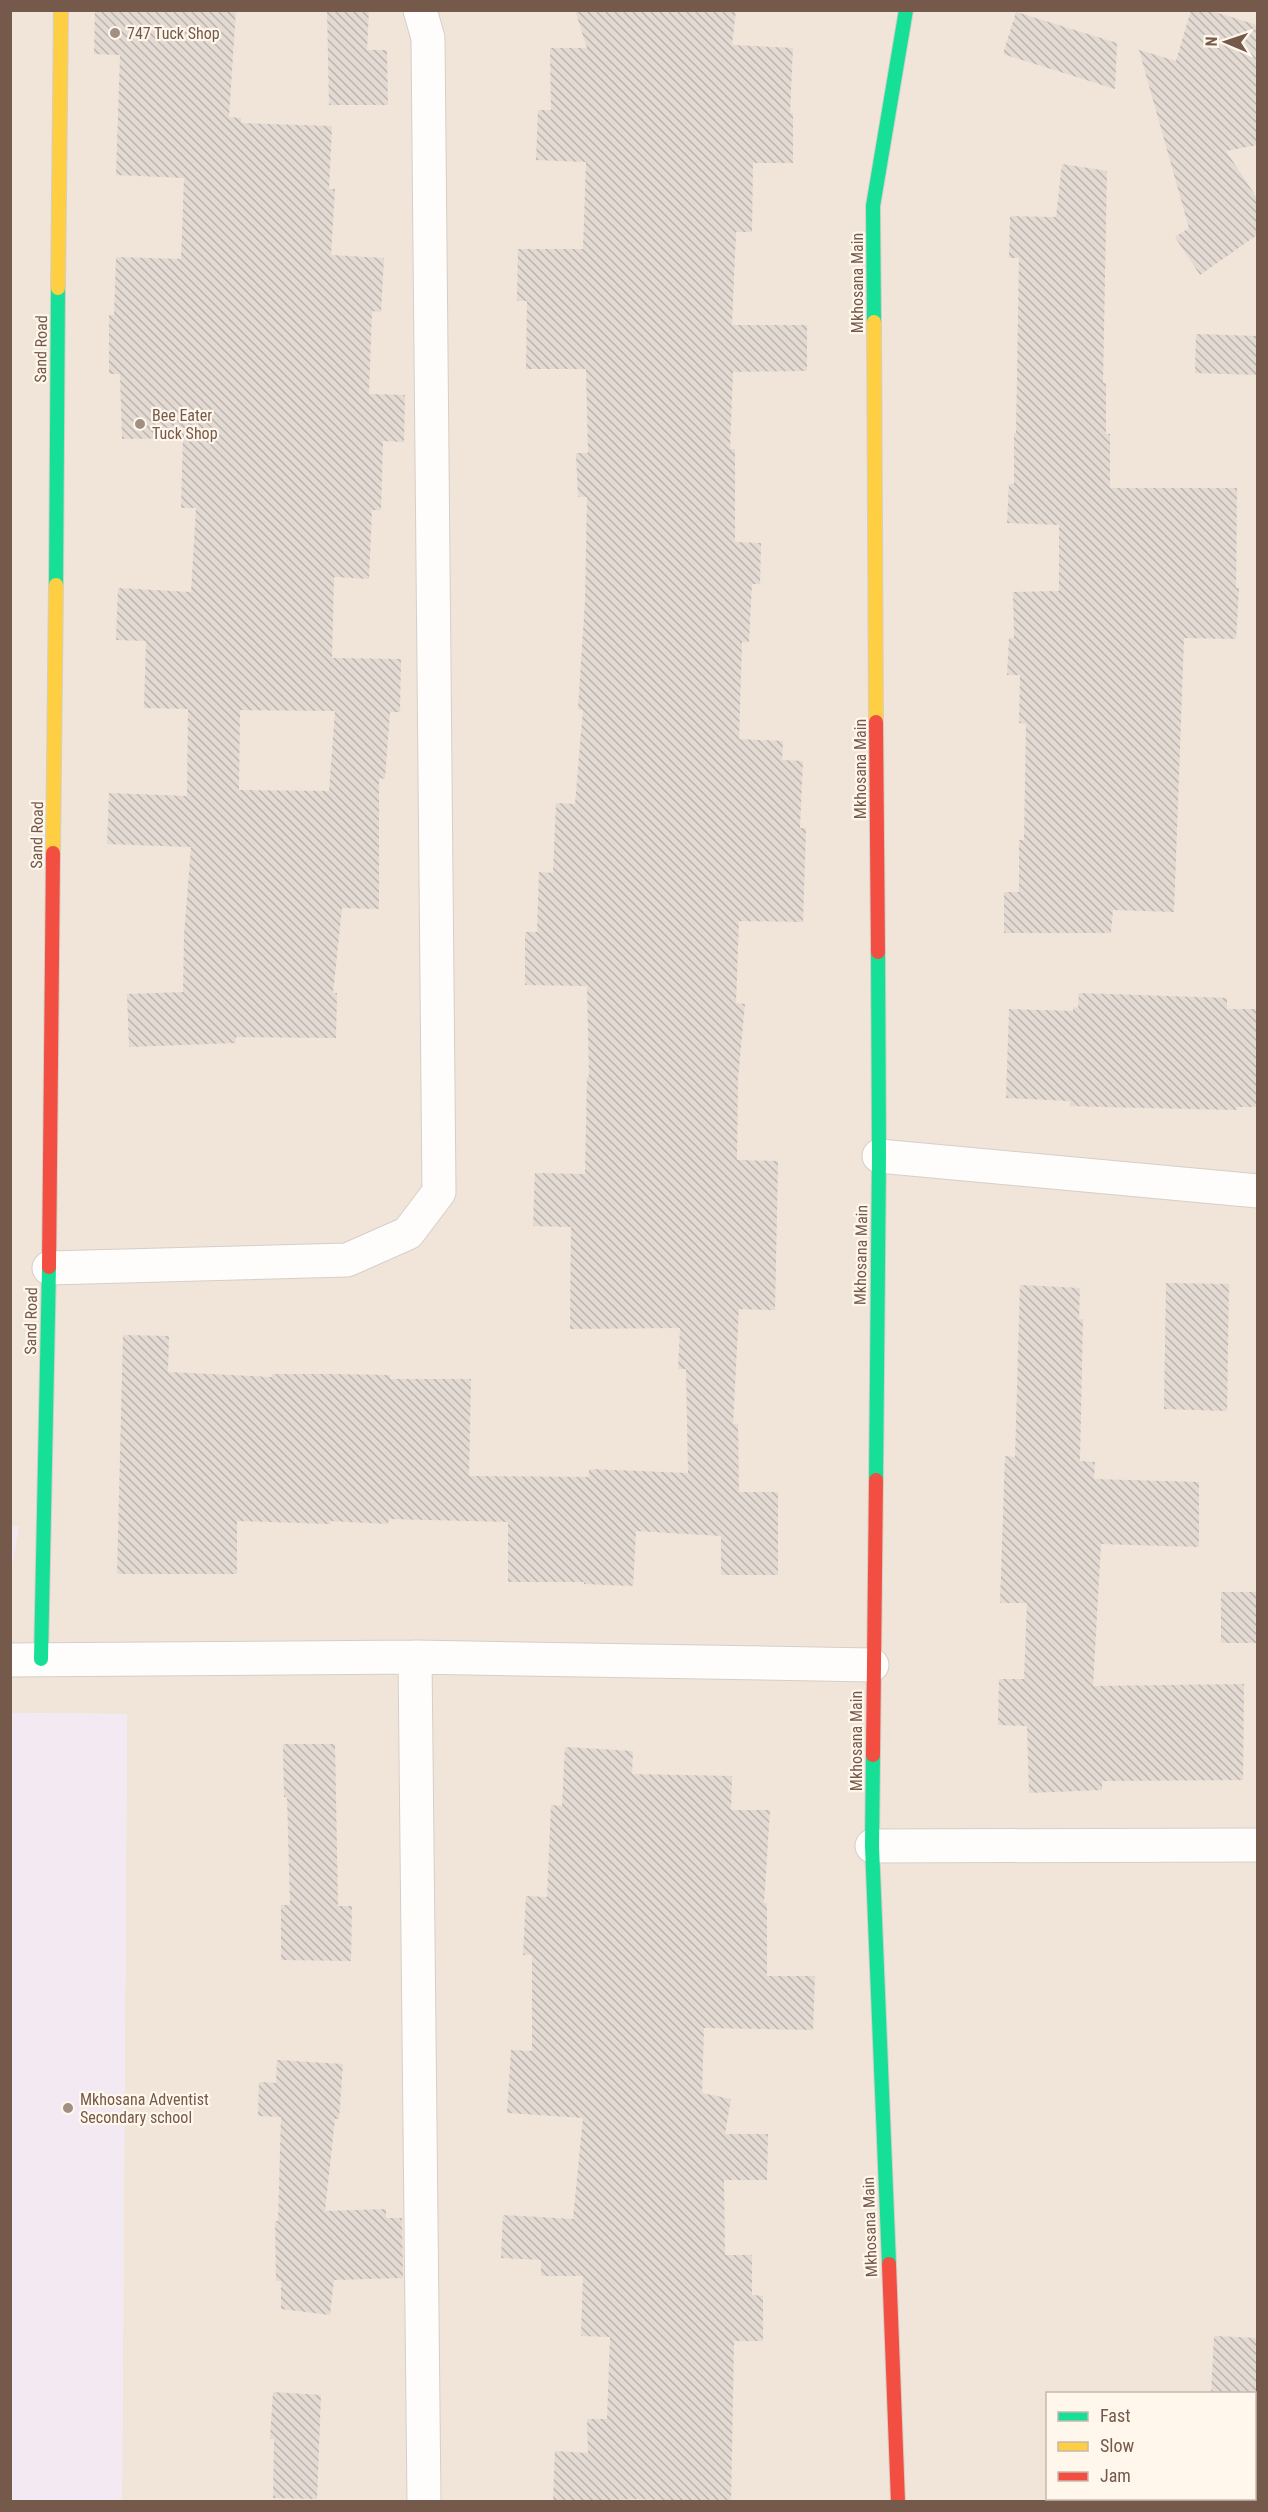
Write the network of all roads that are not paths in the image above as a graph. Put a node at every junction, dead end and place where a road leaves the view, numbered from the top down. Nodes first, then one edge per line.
1 (61, 10) edge
2 (420, 10) edge
3 (906, 10) edge
4 (879, 1156) junction
5 (1257, 1191) edge
6 (49, 1268) junction
7 (415, 1658) junction
8 (26, 1660) edge
9 (872, 1665) junction
10 (1257, 1845) edge
11 (872, 1846) junction
12 (424, 2502) edge
13 (898, 2502) edge

1 - 6 street, Sand Road
2 - 6 street
3 - 4 street, Mkhosana Main
4 - 5 street
4 - 9 street, Mkhosana Main
6 - 8 street, Sand Road
7 - 8 street
7 - 9 street
7 - 12 street
9 - 11 street, Mkhosana Main
10 - 11 street
11 - 13 street, Mkhosana Main

